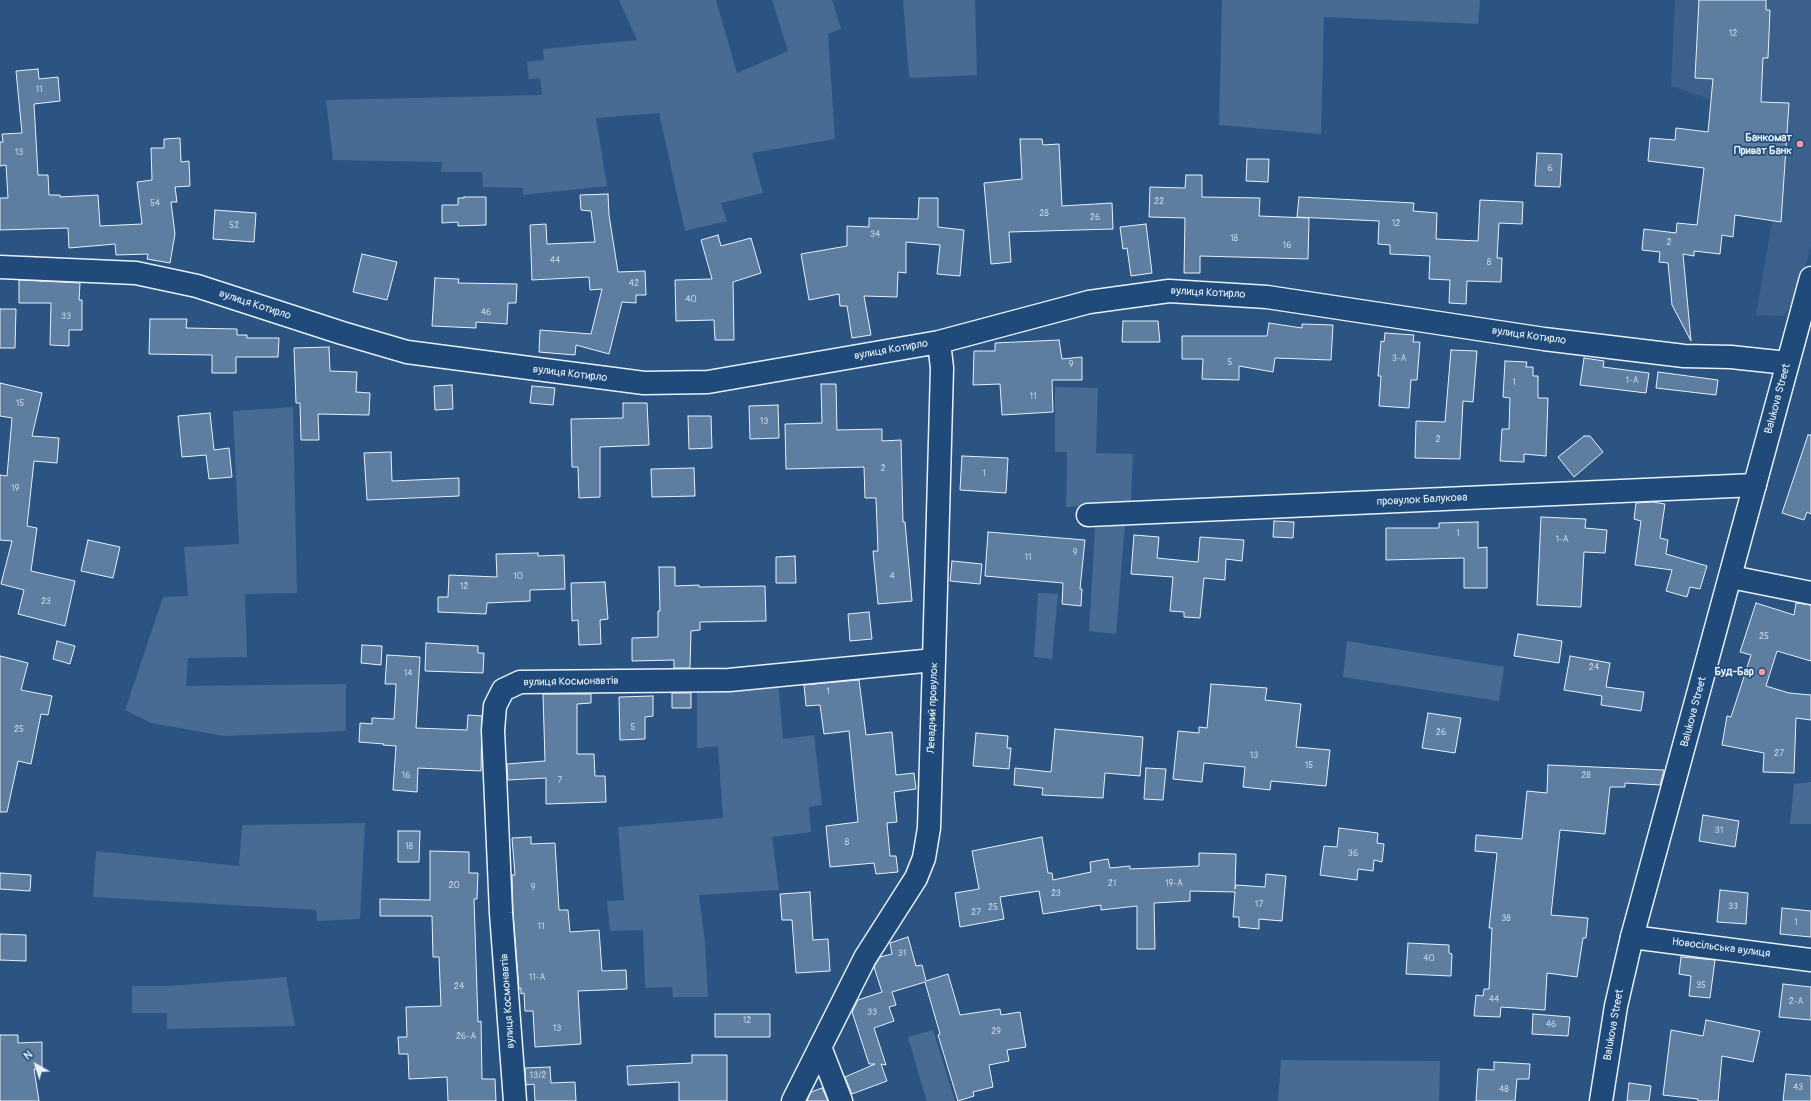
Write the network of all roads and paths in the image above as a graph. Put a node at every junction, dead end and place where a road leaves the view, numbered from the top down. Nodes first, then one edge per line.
1 (0, 267) edge
2 (1811, 278) edge
3 (939, 342) junction
4 (1787, 363) junction
5 (1755, 485) junction
6 (1088, 515) dead end
7 (1731, 577) junction
8 (1811, 592) edge
9 (934, 660) junction
10 (1632, 937) junction
11 (1811, 960) edge
12 (820, 1048) junction
13 (515, 1101) edge
14 (793, 1101) edge
15 (841, 1101) edge
16 (1601, 1101) edge

1 - 3 street, вулиця Котирло
2 - 4 street, Balukova Street
3 - 4 street, вулиця Котирло
3 - 9 street, Левадний провулок
4 - 5 street, Balukova Street
5 - 6 street, провулок Балукова
5 - 7 street, Balukova Street
7 - 8 street
7 - 10 street, Balukova Street
9 - 12 street, Левадний провулок
9 - 13 street, вулиця Космонавтів
10 - 11 street, Новосільська вулиця
10 - 16 street, Balukova Street
12 - 14 street, Левадний провулок
12 - 15 street

